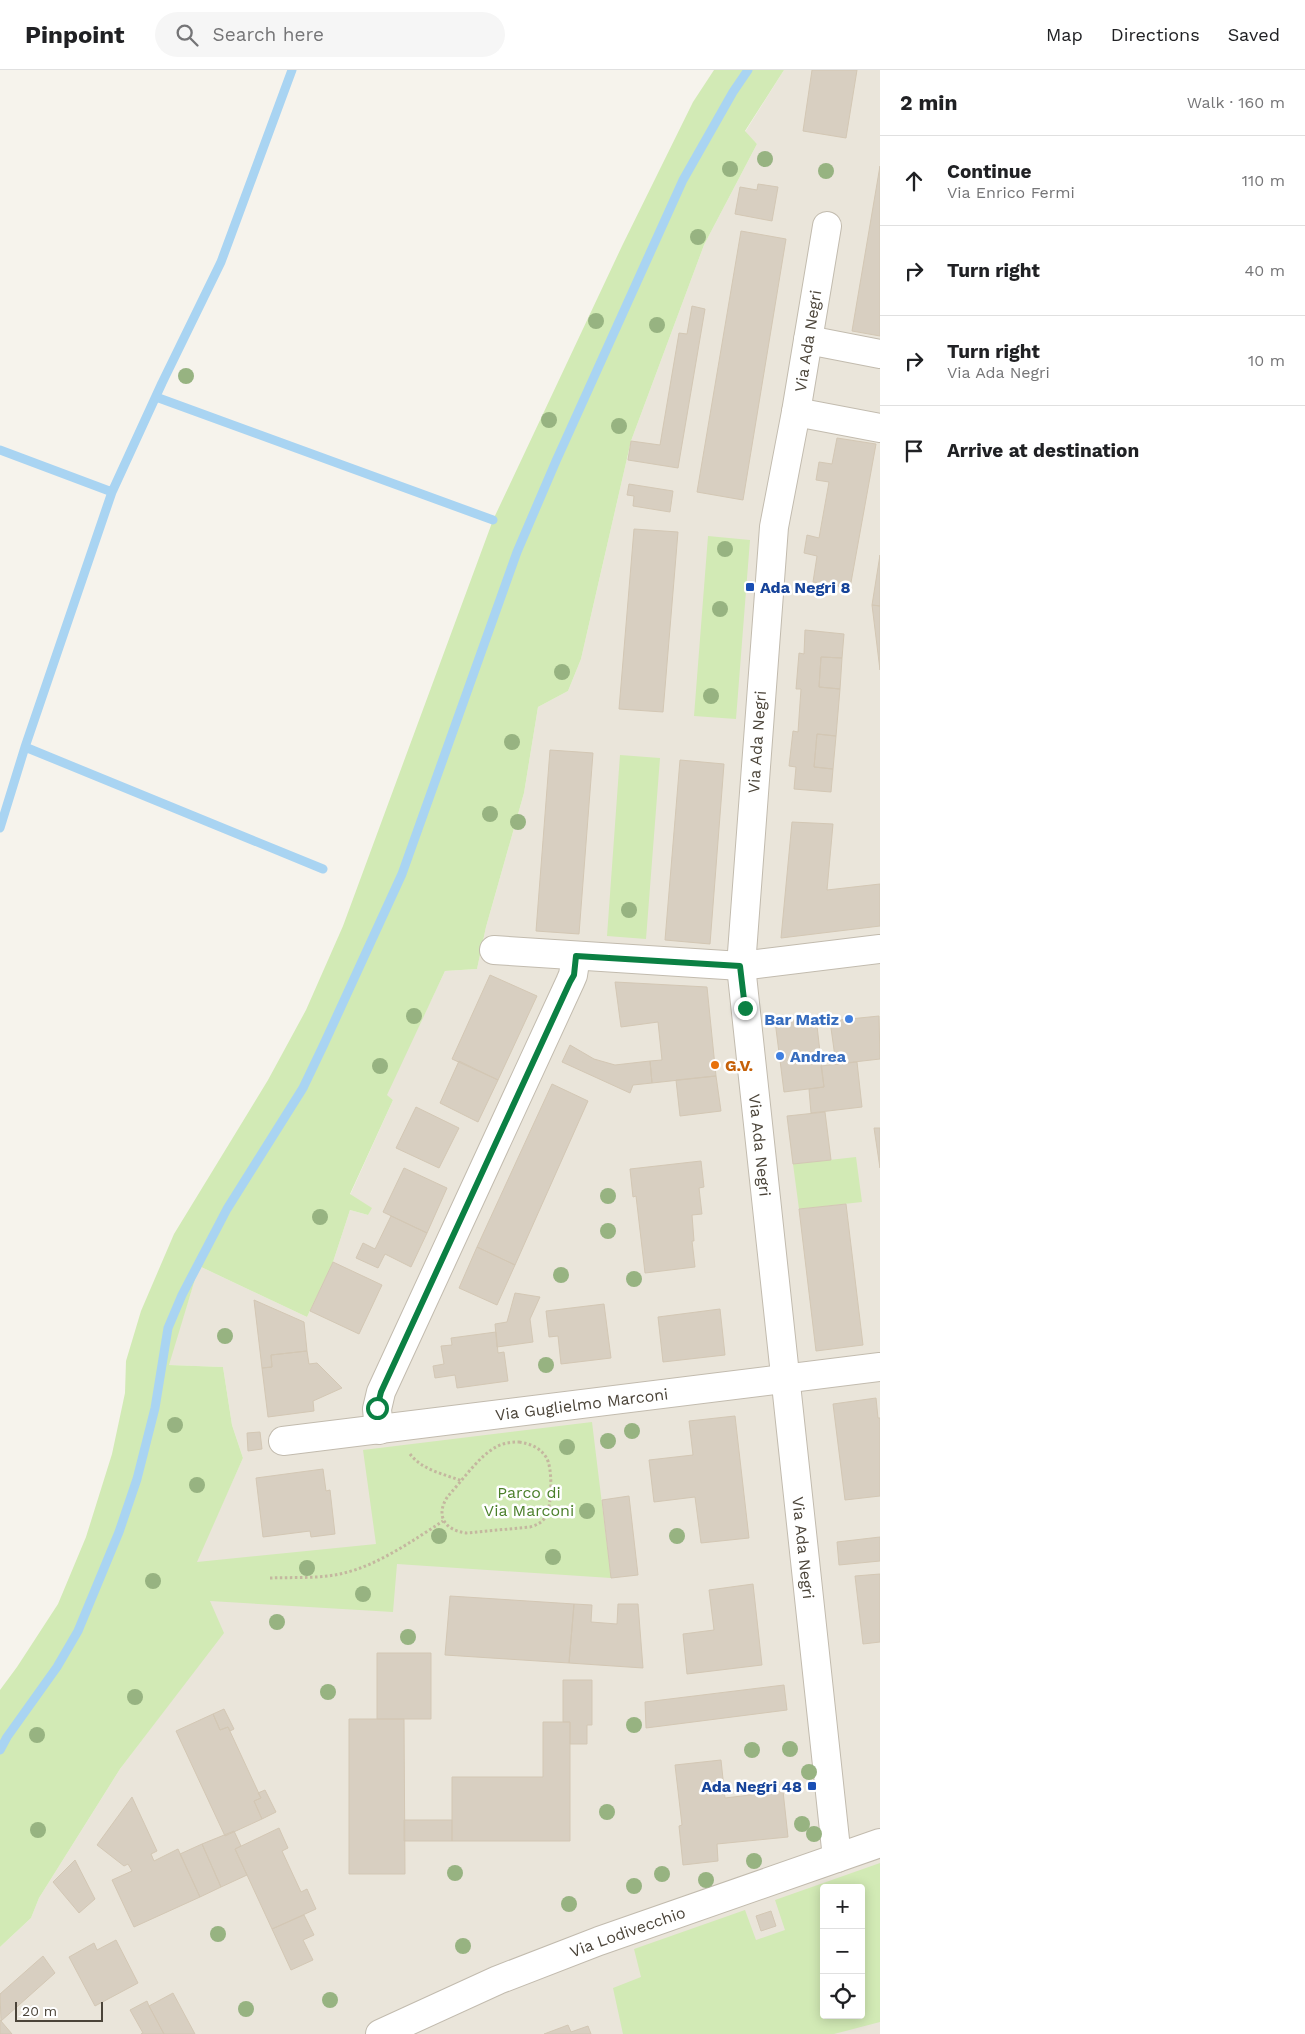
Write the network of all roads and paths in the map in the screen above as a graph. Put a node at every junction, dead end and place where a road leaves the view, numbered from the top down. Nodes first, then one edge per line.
1 (827, 226) dead end
2 (808, 340) junction
3 (880, 354) edge
4 (796, 412) junction
5 (880, 428) edge
6 (880, 949) edge
7 (494, 950) dead end
8 (576, 956) junction
9 (740, 966) junction
10 (880, 1367) edge
11 (786, 1378) junction
12 (391, 1428) junction
13 (283, 1441) dead end
14 (462, 1481) junction
15 (443, 1521) junction
16 (270, 1578) dead end
17 (880, 1843) edge
18 (837, 1858) junction
19 (380, 2034) edge

1 - 2 street, Via Ada Negri
2 - 3 street
2 - 4 street, Via Ada Negri
4 - 5 street
4 - 9 street, Via Ada Negri
6 - 9 street
7 - 8 street
8 - 9 street
8 - 12 street
9 - 11 street, Via Ada Negri
10 - 11 street, Via Guglielmo Marconi
11 - 12 street, Via Guglielmo Marconi
11 - 18 street, Via Ada Negri
12 - 13 street, Via Guglielmo Marconi
12 - 14 path
14 - 15 path
14 - 15 path
15 - 16 path
17 - 18 street, Via Lodivecchio
18 - 19 street, Via Lodivecchio

